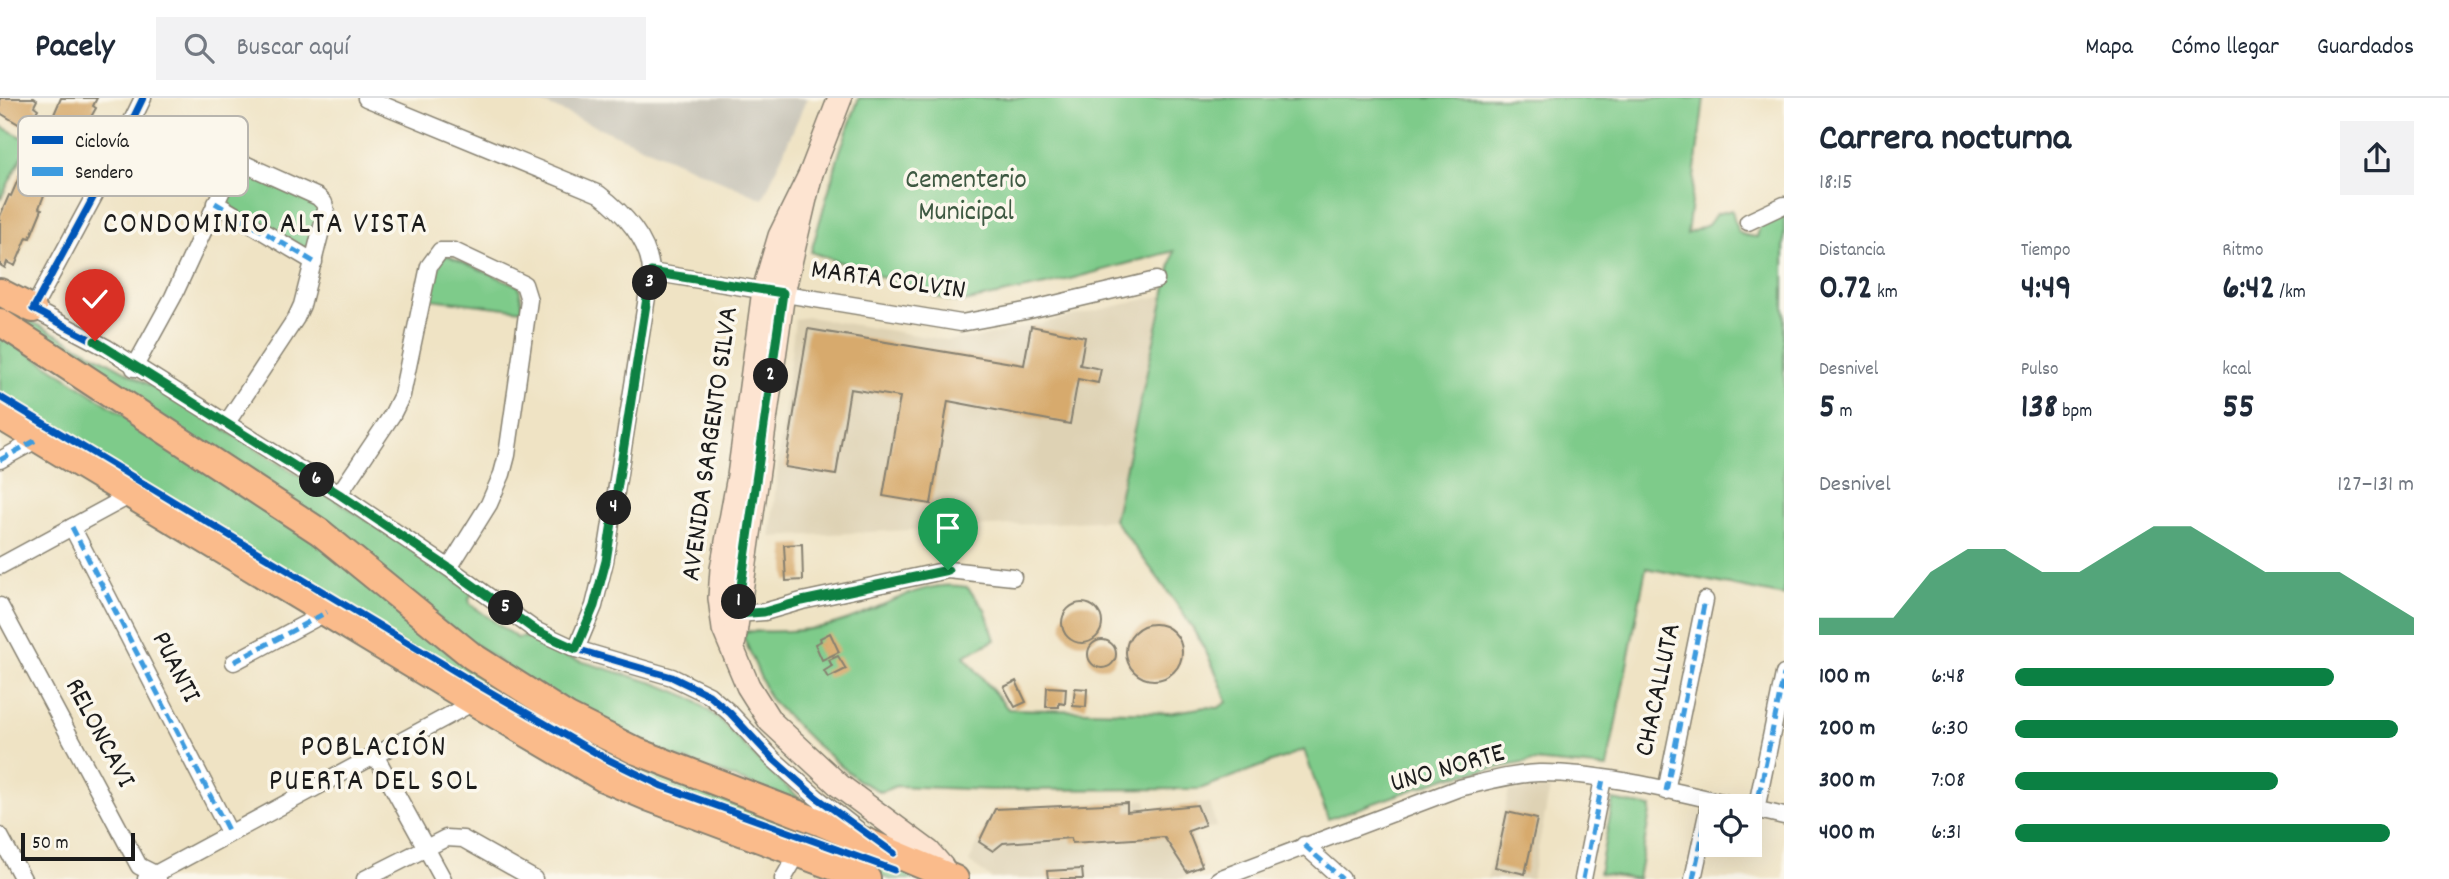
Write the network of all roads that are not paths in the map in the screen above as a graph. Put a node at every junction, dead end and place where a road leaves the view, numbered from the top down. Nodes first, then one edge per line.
1 (143, 98) edge
2 (366, 98) edge
3 (840, 98) edge
4 (134, 116) edge
5 (248, 166) edge
6 (94, 196) edge
7 (218, 196) edge
8 (215, 203) junction
9 (1784, 205) edge
10 (1748, 222) dead end
11 (314, 262) junction
12 (651, 272) junction
13 (1156, 280) dead end
14 (0, 292) edge
15 (774, 292) junction
16 (33, 309) junction
17 (0, 322) edge
18 (134, 368) junction
19 (0, 416) edge
20 (226, 424) junction
21 (38, 439) junction
22 (0, 460) edge
23 (339, 494) junction
24 (131, 495) junction
25 (72, 527) junction
26 (0, 566) edge
27 (449, 568) junction
28 (1013, 577) dead end
29 (1705, 600) dead end
30 (0, 606) edge
31 (327, 612) junction
32 (737, 614) junction
33 (733, 647) junction
34 (576, 649) junction
35 (234, 663) dead end
36 (1784, 674) edge
37 (474, 702) junction
38 (375, 755) junction
39 (1603, 779) junction
40 (1666, 791) junction
41 (1753, 794) edge
42 (1699, 798) edge
43 (1762, 811) edge
44 (1784, 816) edge
45 (229, 832) junction
46 (0, 836) edge
47 (1304, 845) junction
48 (426, 848) junction
49 (1699, 851) edge
50 (798, 853) junction
51 (894, 853) junction
52 (937, 871) edge
53 (153, 877) edge
54 (23, 879) edge
55 (365, 879) edge
56 (443, 879) edge
57 (534, 879) edge
58 (783, 879) edge
59 (866, 879) edge
60 (1219, 879) edge
61 (1342, 879) edge
62 (1583, 879) edge
63 (1693, 879) edge

1 - 4 street
2 - 12 street
3 - 15 main road, AVENIDA SARGENTO SILVA
5 - 11 street
6 - 16 street
7 - 8 street
8 - 11 street
8 - 18 street
9 - 10 street
11 - 20 street
12 - 15 street, MARTA COLVIN
12 - 34 street
13 - 15 street, MARTA COLVIN
14 - 16 main road
15 - 32 main road, AVENIDA SARGENTO SILVA
15 - 33 main road, AVENIDA SARGENTO SILVA
16 - 18 street
17 - 51 main road
18 - 20 street
19 - 21 main road
20 - 23 street
21 - 22 street
21 - 24 main road
23 - 27 street
23 - 27 street
24 - 25 street
24 - 31 main road
25 - 26 street
25 - 45 street, PUANTI
27 - 34 street
28 - 32 street
29 - 40 street, CHACALLUTA
30 - 53 street, RELONCAVI
31 - 35 street
31 - 37 main road
32 - 33 main road, AVENIDA SARGENTO SILVA
33 - 52 main road, AVENIDA SARGENTO SILVA
34 - 51 street
36 - 41 street
37 - 38 street
37 - 50 main road
38 - 45 street
38 - 48 street
39 - 40 street, UNO NORTE
39 - 47 street, UNO NORTE
39 - 62 street
40 - 42 street, UNO NORTE
43 - 44 street, UNO NORTE
45 - 53 street
46 - 54 street
47 - 60 street, UNO NORTE
47 - 61 street
48 - 55 street
48 - 56 street
48 - 57 street
49 - 63 street
50 - 58 street
50 - 59 main road
51 - 52 main road

